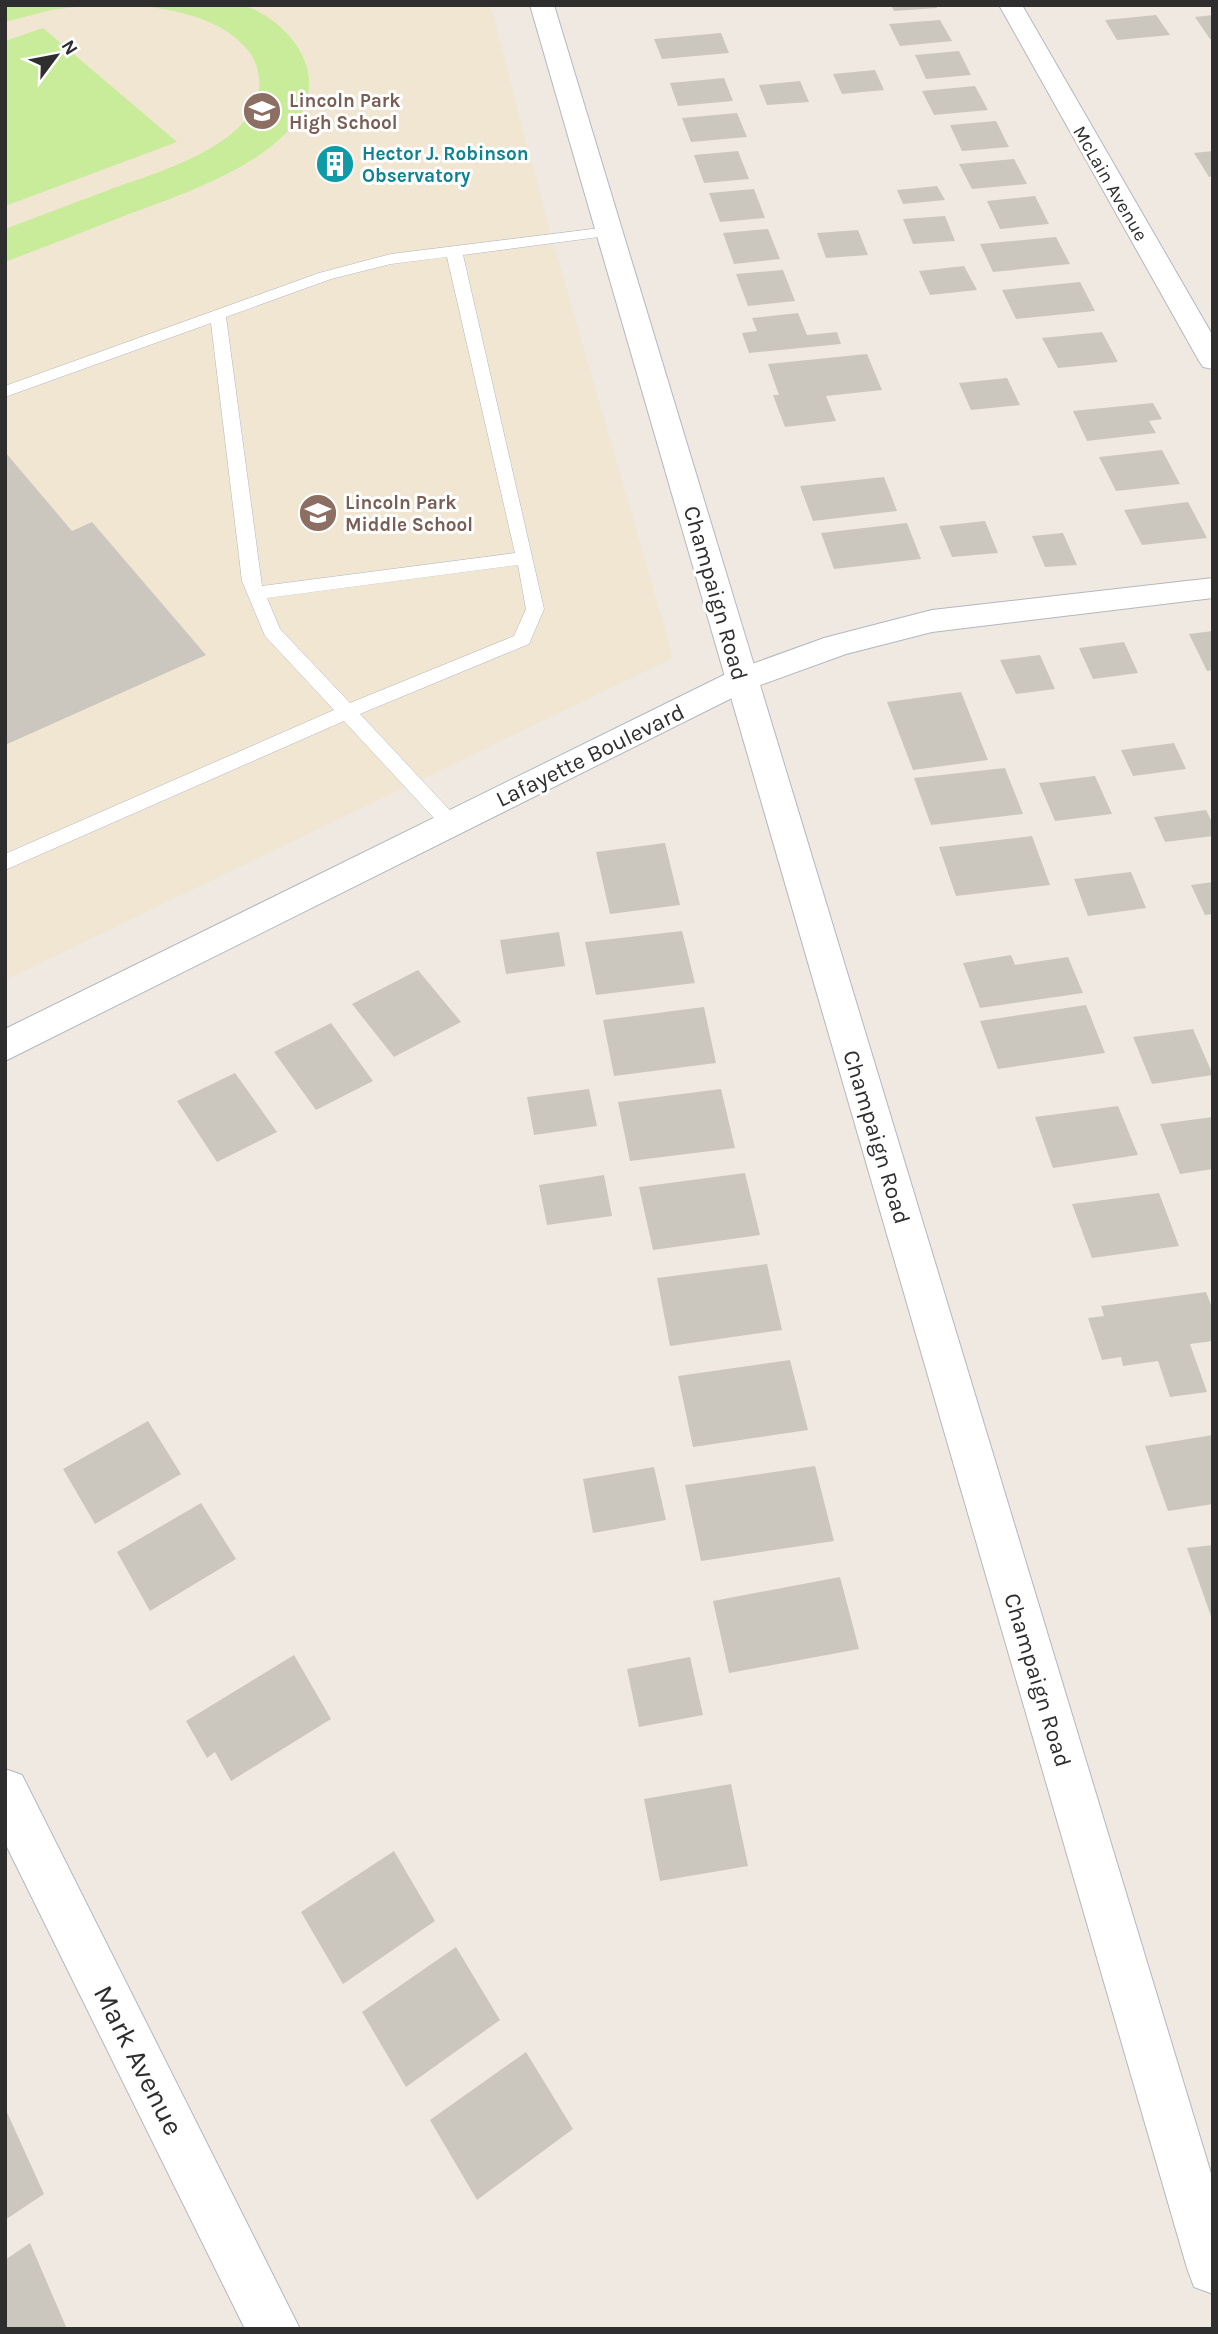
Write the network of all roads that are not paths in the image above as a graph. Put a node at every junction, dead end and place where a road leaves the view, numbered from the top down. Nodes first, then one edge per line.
1 (542, 5) edge
2 (1010, 5) edge
3 (609, 232) junction
4 (454, 251) junction
5 (218, 314) junction
6 (1213, 361) edge
7 (5, 392) edge
8 (525, 558) junction
9 (1213, 588) edge
10 (256, 593) junction
11 (741, 680) junction
12 (347, 712) junction
13 (451, 824) junction
14 (5, 863) edge
15 (5, 1045) edge
16 (5, 1792) edge
17 (1213, 2268) edge
18 (273, 2329) edge

1 - 3 street, Champaign Road
2 - 6 street, McLain Avenue
3 - 4 lane
3 - 11 street, Champaign Road
4 - 5 lane
4 - 8 lane
5 - 7 lane
5 - 10 lane
8 - 10 lane
8 - 12 lane
9 - 11 street, Lafayette Boulevard
10 - 12 lane
11 - 13 street, Lafayette Boulevard
11 - 17 street, Champaign Road
12 - 13 lane
12 - 14 lane
13 - 15 street, Lafayette Boulevard
16 - 18 street, Mark Avenue

